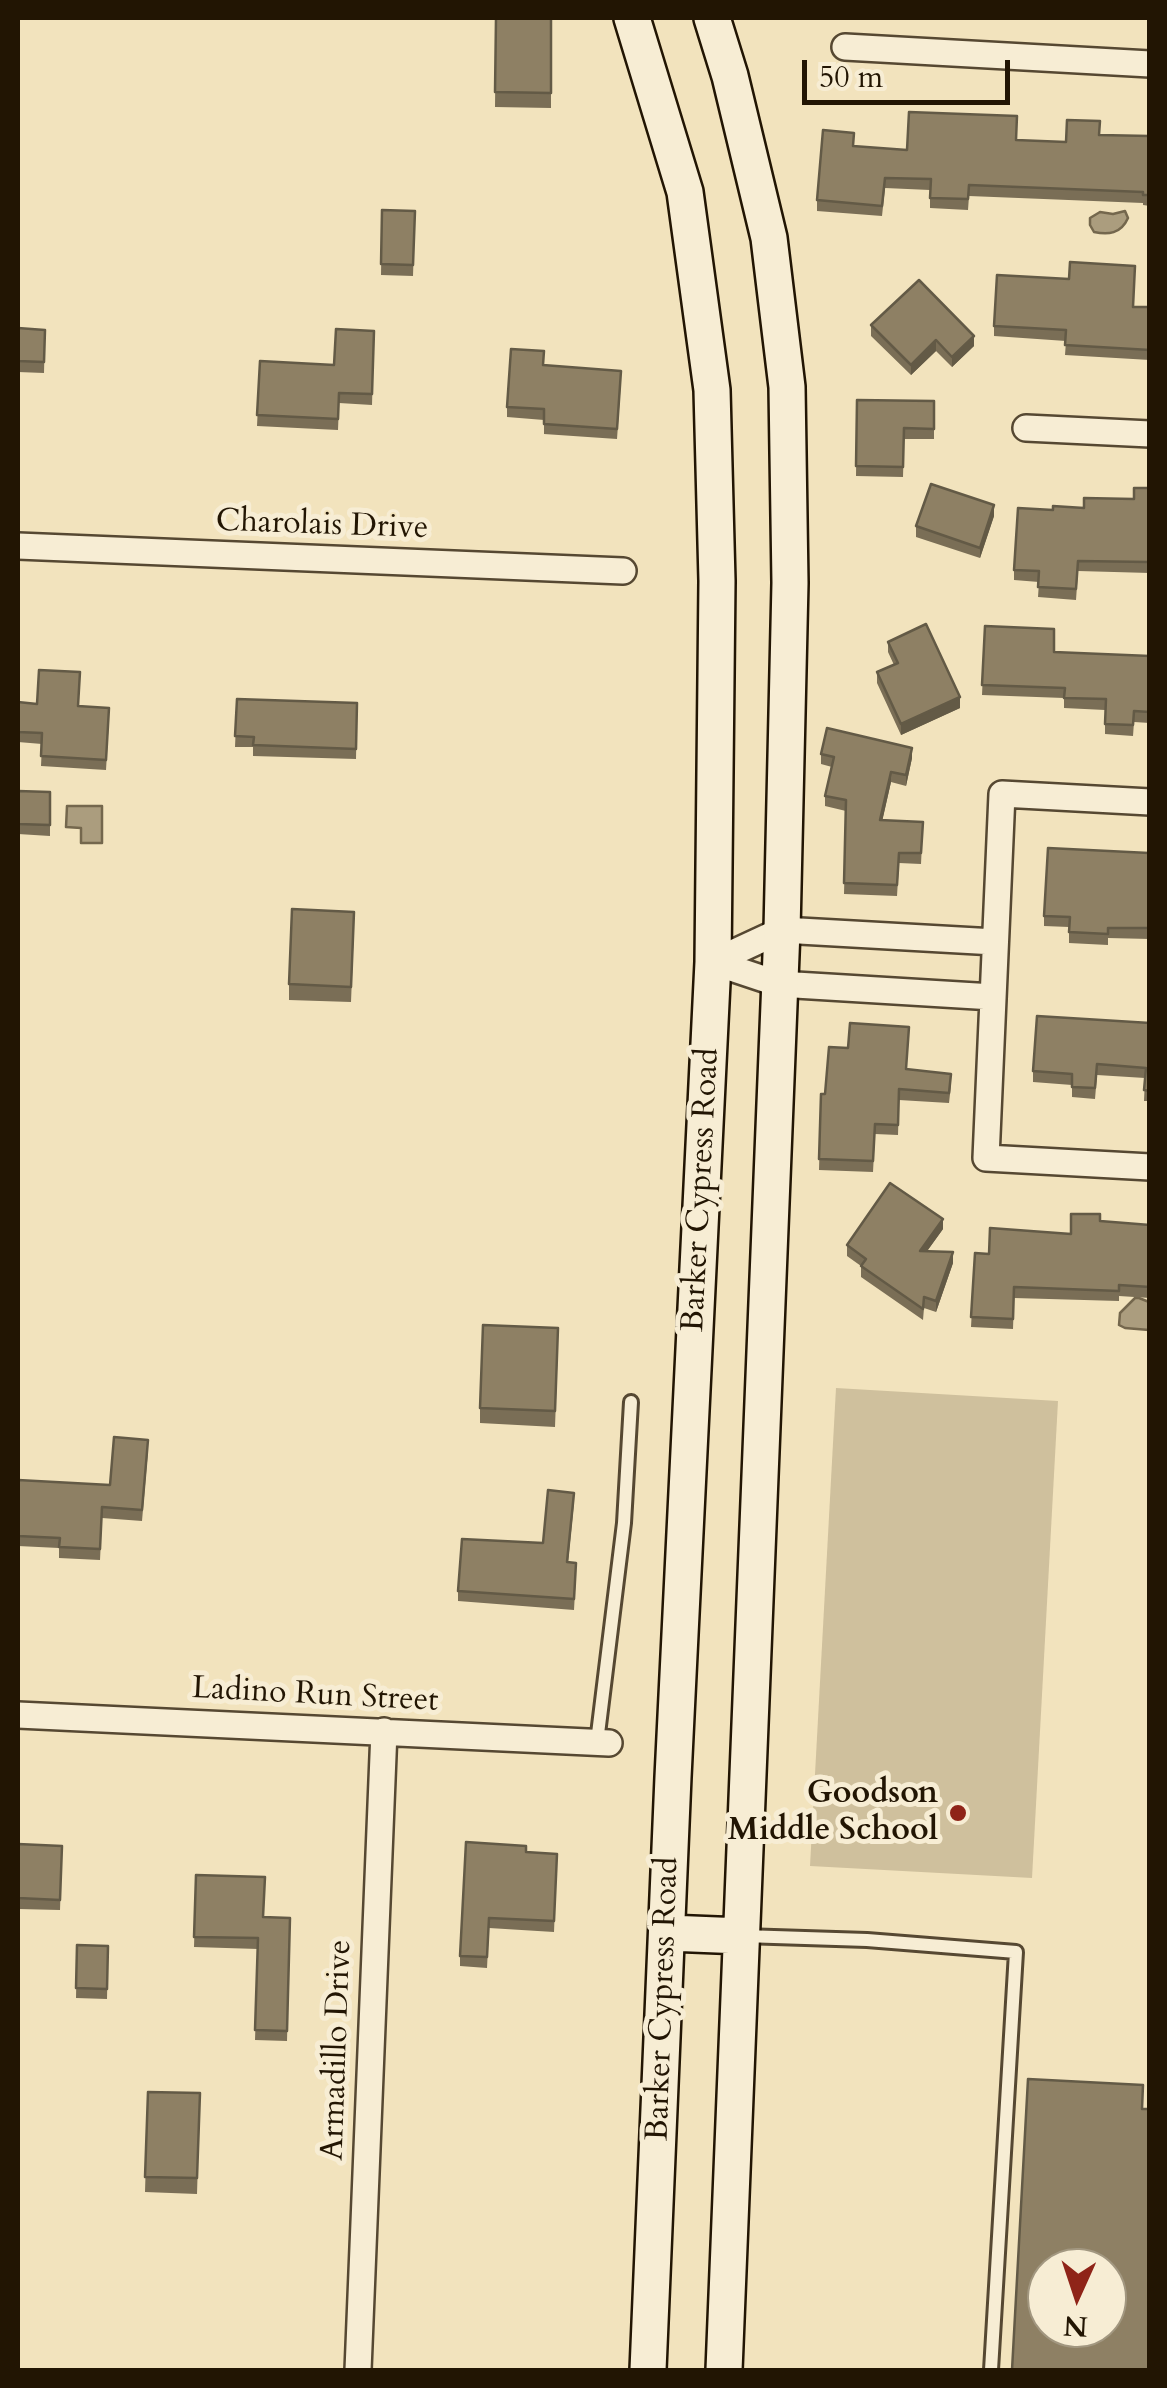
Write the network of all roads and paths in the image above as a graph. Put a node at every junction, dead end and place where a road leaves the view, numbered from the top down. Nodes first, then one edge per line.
1 (632, 18) edge
2 (712, 18) edge
3 (844, 47) dead end
4 (1150, 64) edge
5 (1026, 428) dead end
6 (1150, 434) edge
7 (18, 546) edge
8 (623, 572) dead end
9 (1150, 802) edge
10 (782, 930) junction
11 (996, 942) junction
12 (713, 962) junction
13 (779, 984) junction
14 (994, 997) junction
15 (1150, 1167) edge
16 (631, 1402) dead end
17 (18, 1715) edge
18 (384, 1731) junction
19 (603, 1742) joint
20 (668, 1933) junction
21 (742, 1936) junction
22 (358, 2370) edge
23 (648, 2370) edge
24 (724, 2370) edge
25 (991, 2370) edge

1 - 12 main road, Barker Cypress Road
2 - 10 main road, Barker Cypress Road
3 - 4 street
5 - 6 street
7 - 8 street, Charolais Drive
9 - 11 street
10 - 11 street
10 - 12 street
10 - 13 main road, Barker Cypress Road
11 - 14 street
12 - 13 street
12 - 20 main road, Barker Cypress Road
13 - 14 street
13 - 21 main road, Barker Cypress Road
14 - 15 street
16 - 19 lane
17 - 18 street, Ladino Run Street
18 - 19 street, Ladino Run Street
18 - 22 street, Armadillo Drive
20 - 21 main road
20 - 23 main road, Barker Cypress Road
21 - 24 main road, Barker Cypress Road
21 - 25 lane

